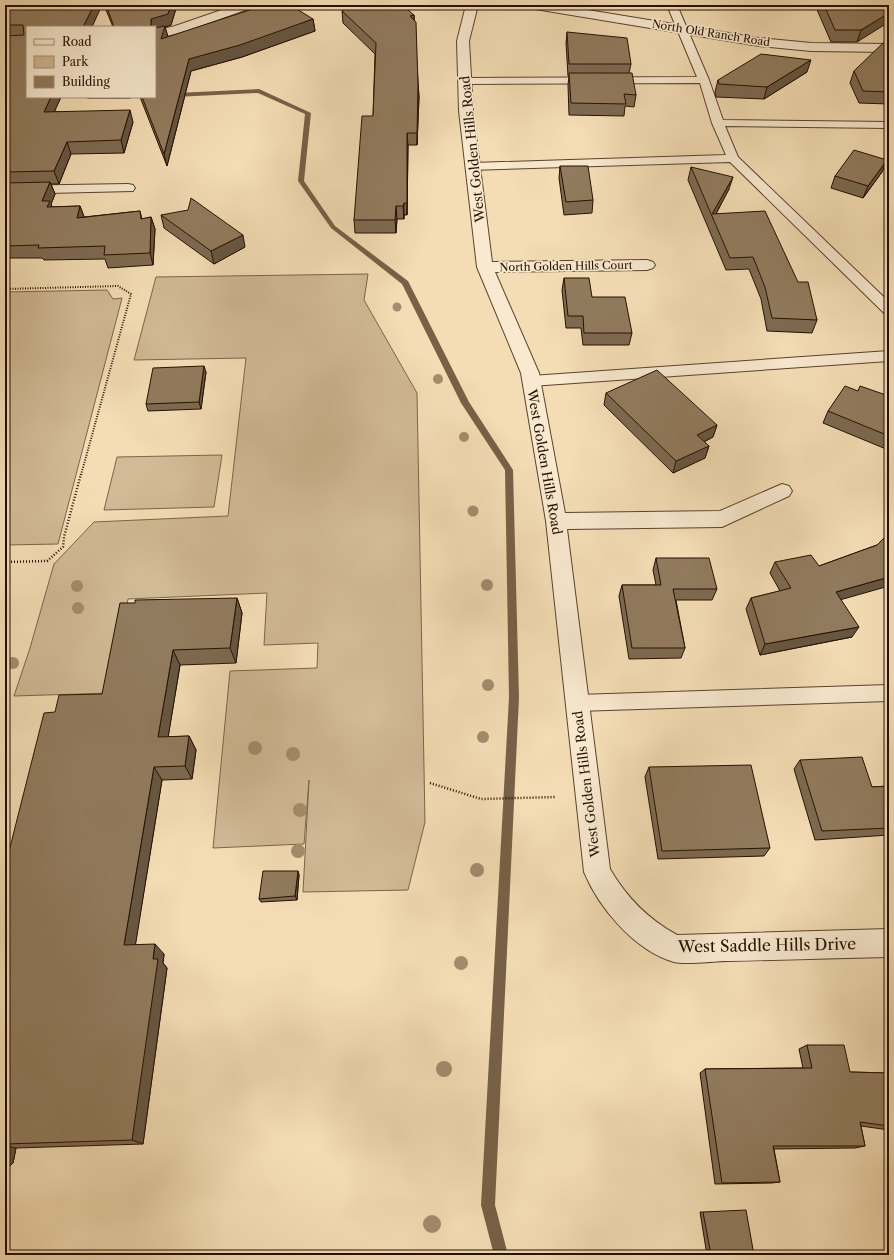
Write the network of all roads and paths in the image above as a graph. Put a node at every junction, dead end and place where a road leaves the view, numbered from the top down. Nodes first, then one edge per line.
1 (247, 5) edge
2 (472, 5) edge
3 (535, 5) edge
4 (672, 5) edge
5 (681, 29) junction
6 (156, 35) edge
7 (889, 48) edge
8 (704, 80) junction
9 (464, 81) junction
10 (718, 123) junction
11 (889, 125) edge
12 (733, 158) junction
13 (473, 167) junction
14 (128, 188) dead end
15 (5, 190) edge
16 (647, 265) dead end
17 (485, 267) junction
18 (5, 289) edge
19 (889, 310) edge
20 (889, 356) edge
21 (531, 381) junction
22 (782, 492) dead end
23 (556, 521) junction
24 (5, 562) edge
25 (889, 694) edge
26 (577, 703) junction
27 (430, 782) dead end
28 (556, 797) dead end
29 (629, 919) joint
30 (889, 943) edge

1 - 6 street
2 - 9 street, West Golden Hills Road
3 - 5 street, North Old Ranch Road
4 - 5 lane
5 - 7 street, North Old Ranch Road
5 - 8 lane
8 - 9 lane
8 - 10 lane
9 - 13 street, West Golden Hills Road
10 - 11 lane
10 - 12 lane
12 - 13 lane
12 - 19 lane
13 - 17 street, West Golden Hills Road
14 - 15 street
16 - 17 street, North Golden Hills Court
17 - 21 street, West Golden Hills Road
18 - 24 path
20 - 21 lane
21 - 23 street, West Golden Hills Road
22 - 23 street
23 - 26 street, West Golden Hills Road
25 - 26 lane
26 - 29 street, West Golden Hills Road
27 - 28 path
29 - 30 street, West Saddle Hills Drive

